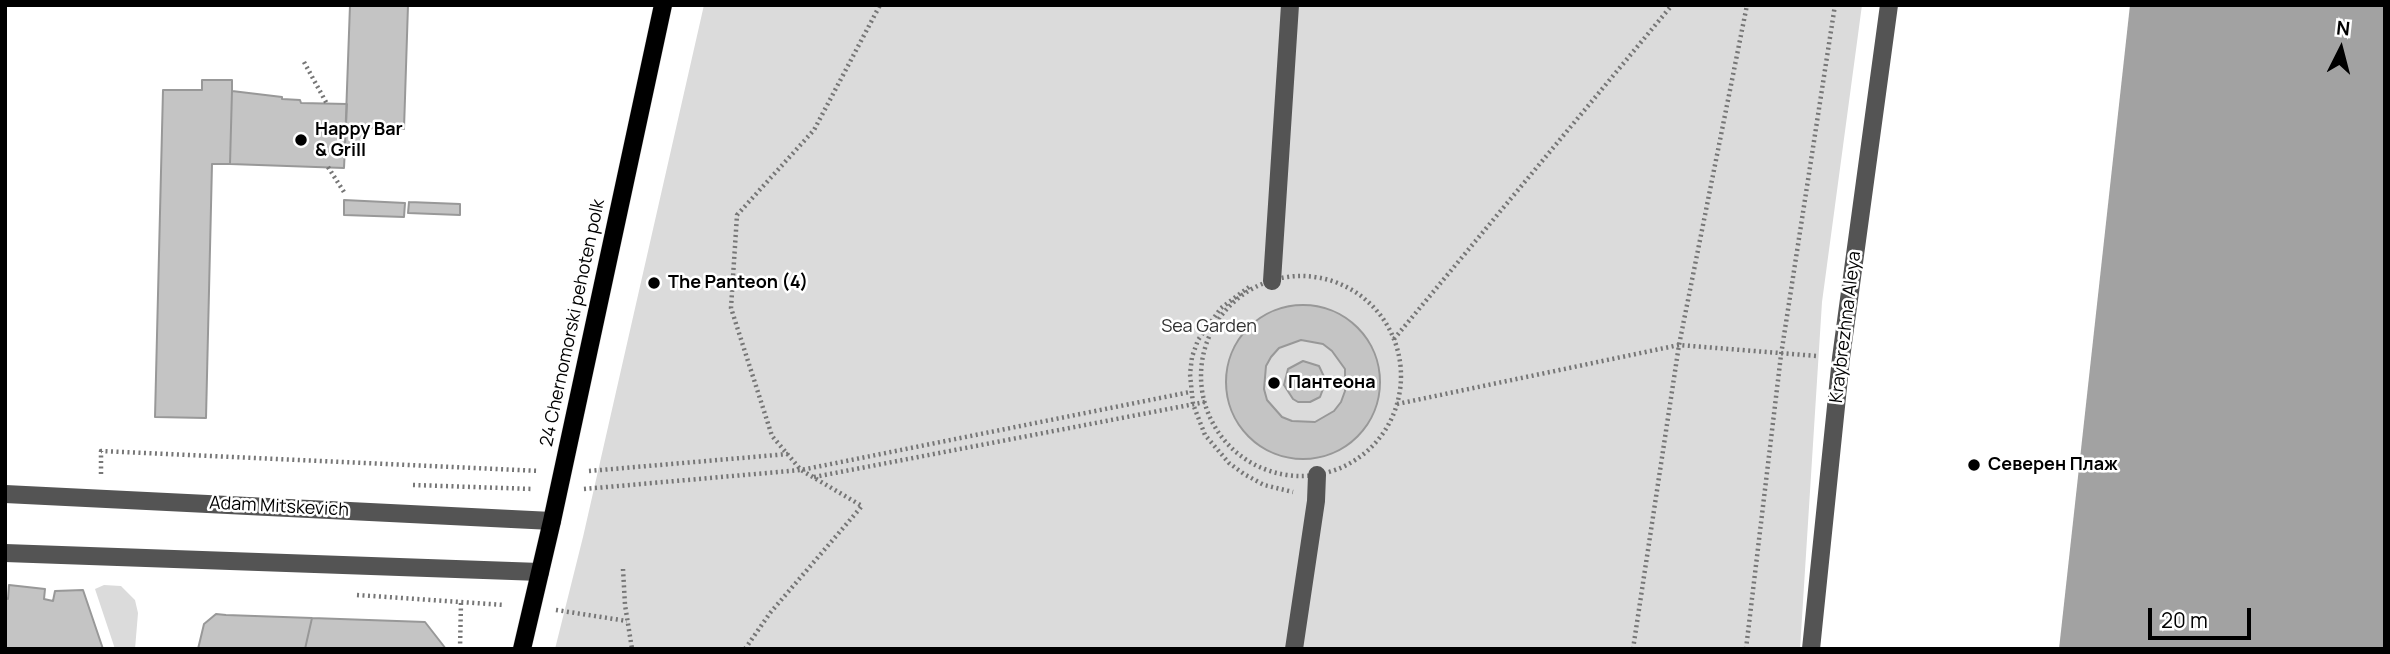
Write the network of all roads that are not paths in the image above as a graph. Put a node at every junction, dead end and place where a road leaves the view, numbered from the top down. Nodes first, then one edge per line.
1 (663, 5) edge
2 (1290, 5) edge
3 (1889, 5) edge
4 (1272, 281) road end
5 (1317, 475) road end
6 (5, 494) edge
7 (552, 521) junction
8 (5, 554) edge
9 (540, 572) junction
10 (522, 649) edge
11 (1294, 649) edge
12 (1811, 649) edge

1 - 7 main road, 24 Chernomorski pehoten polk
2 - 4 street
3 - 12 street, Kraybrezhna Aleya
5 - 11 street
6 - 7 street, Adam Mitskevich
7 - 9 main road, 24 Chernomorski pehoten polk
8 - 9 street
9 - 10 main road, 24 Chernomorski pehoten polk

